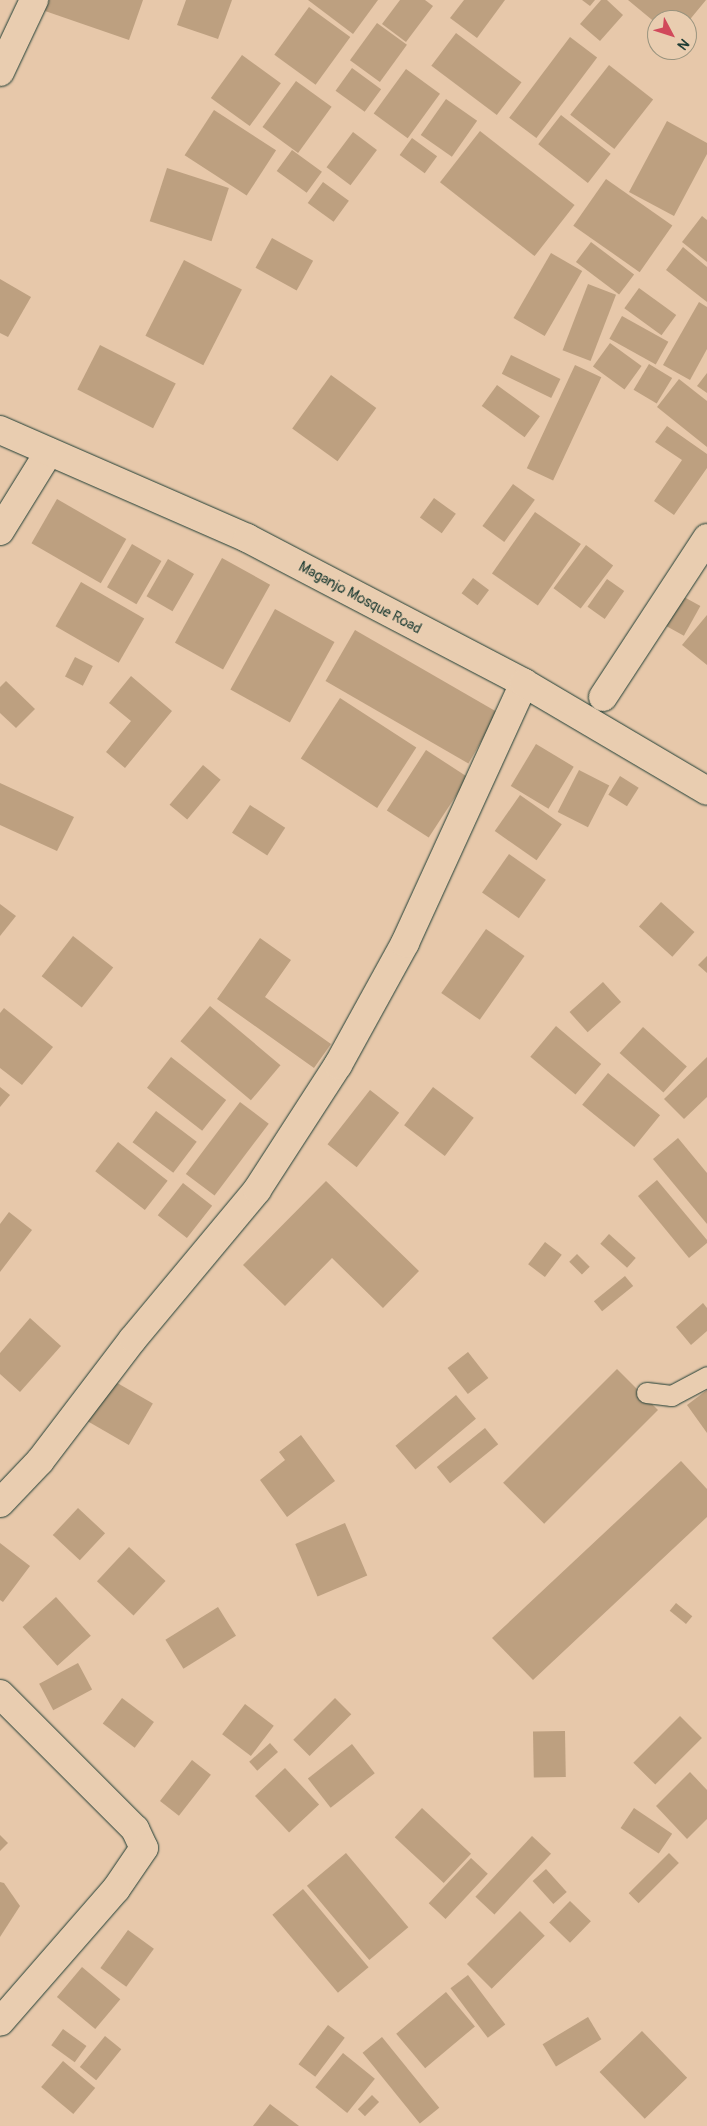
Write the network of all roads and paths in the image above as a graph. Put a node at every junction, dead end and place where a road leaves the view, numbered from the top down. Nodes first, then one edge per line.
1 (34, 0) edge
2 (0, 72) edge
3 (0, 430) edge
4 (49, 452) junction
5 (0, 531) edge
6 (707, 538) edge
7 (524, 683) junction
8 (603, 697) dead end
9 (707, 791) edge
10 (707, 1377) edge
11 (647, 1393) dead end
12 (0, 1503) edge
13 (0, 1694) edge
14 (0, 2022) edge

1 - 2 street
3 - 4 street, Maganjo Mosque Road
4 - 5 street
4 - 7 street, Maganjo Mosque Road
6 - 8 street
7 - 9 street, Maganjo Mosque Road
7 - 12 street
10 - 11 lane
13 - 14 street

